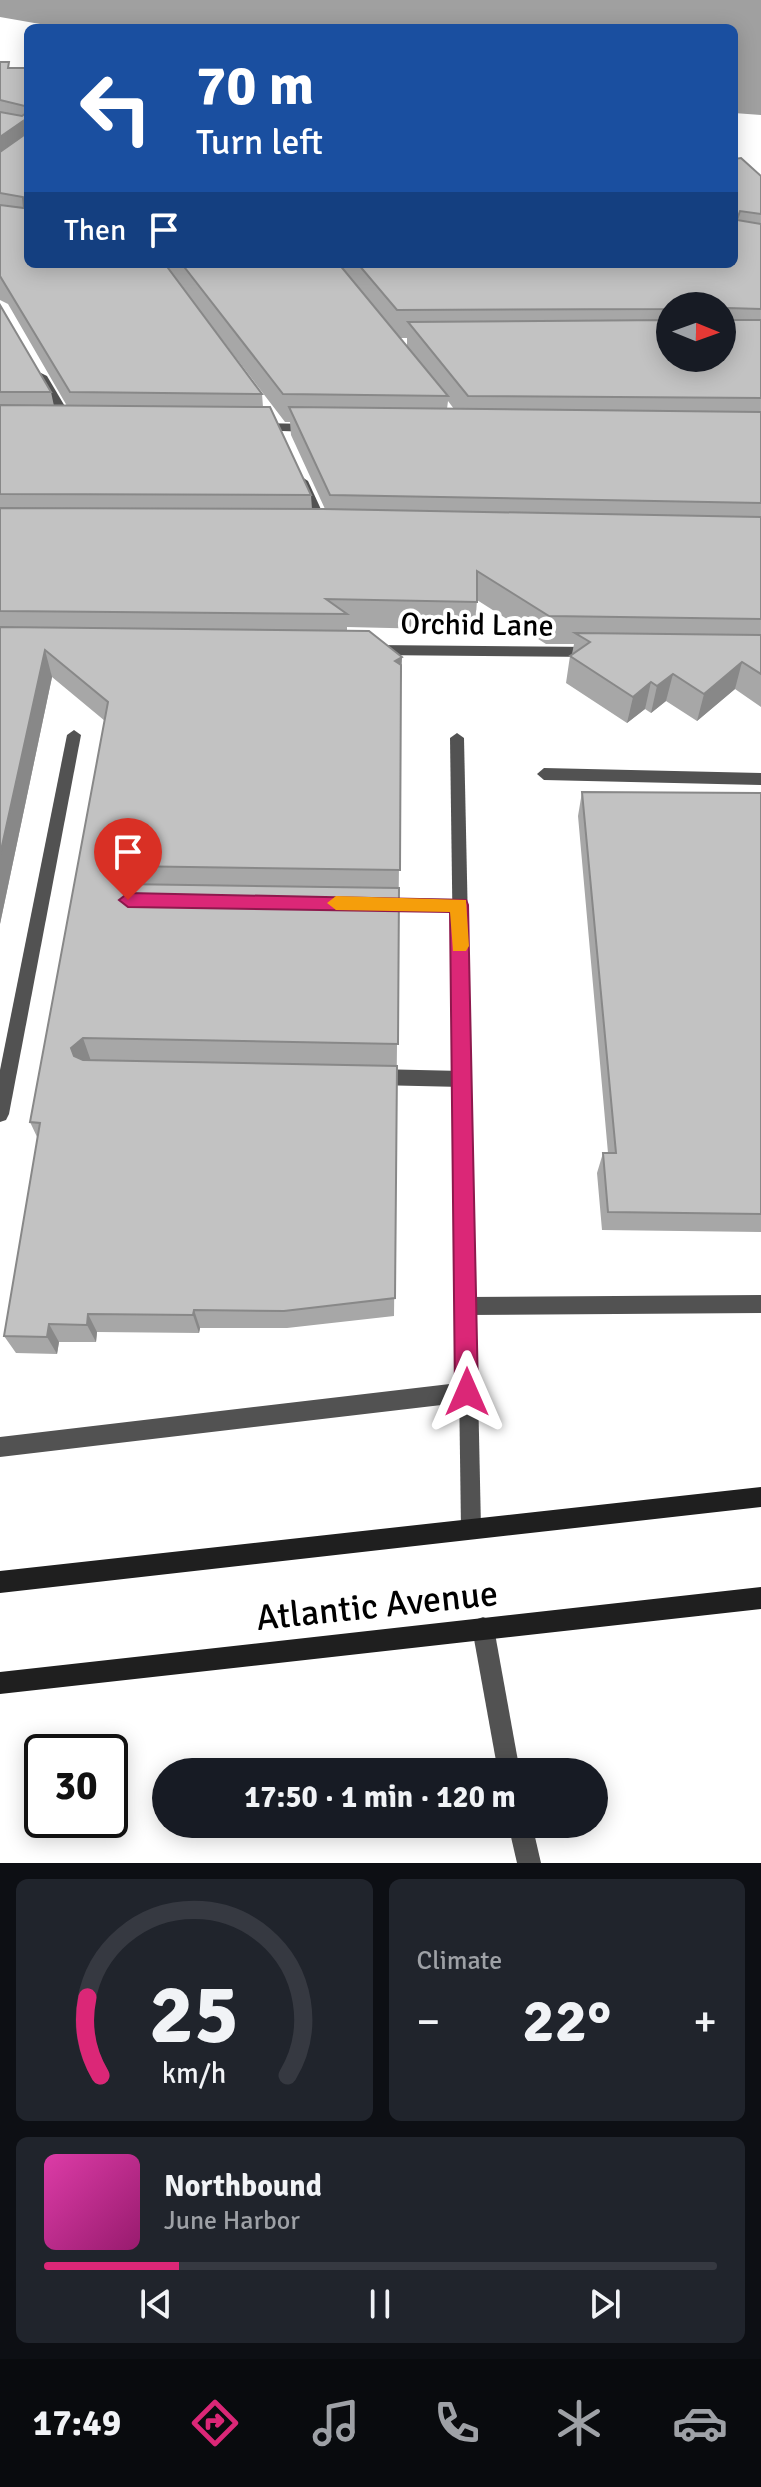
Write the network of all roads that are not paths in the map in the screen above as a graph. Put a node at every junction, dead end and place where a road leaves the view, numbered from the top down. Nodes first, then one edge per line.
1 (31, 359) edge
2 (269, 415) edge
3 (56, 426) edge
4 (70, 426) junction
5 (86, 426) edge
6 (246, 427) edge
7 (278, 427) junction
8 (324, 428) edge
9 (284, 440) edge
10 (296, 466) edge
11 (309, 530) edge
12 (325, 530) junction
13 (341, 530) edge
14 (365, 650) edge
15 (602, 652) edge
16 (74, 735) dead end
17 (457, 738) dead end
18 (544, 774) dead end
19 (761, 779) edge
20 (366, 904) edge
21 (459, 905) junction
22 (354, 1076) edge
23 (462, 1079) junction
24 (0, 1114) edge
25 (761, 1304) edge
26 (466, 1306) junction
27 (467, 1392) junction
28 (0, 1447) edge
29 (761, 1497) edge
30 (471, 1528) junction
31 (0, 1582) edge
32 (761, 1598) edge
33 (483, 1628) junction
34 (0, 1683) edge
35 (506, 1758) edge
36 (523, 1838) edge
37 (529, 1863) edge

1 - 4 street
2 - 7 street
3 - 4 street
4 - 5 street
6 - 7 street
7 - 8 street
7 - 9 street
10 - 12 street
11 - 12 street
12 - 13 street
14 - 15 street, Orchid Lane
16 - 24 street
17 - 21 street
18 - 19 street
20 - 21 street
21 - 23 street
22 - 23 street
23 - 26 street
25 - 26 street
26 - 27 street
27 - 28 street
27 - 30 street
29 - 30 main road, Atlantic Avenue
30 - 31 main road, Atlantic Avenue
32 - 33 main road, Atlantic Avenue
33 - 34 main road, Atlantic Avenue
33 - 35 street
36 - 37 street

